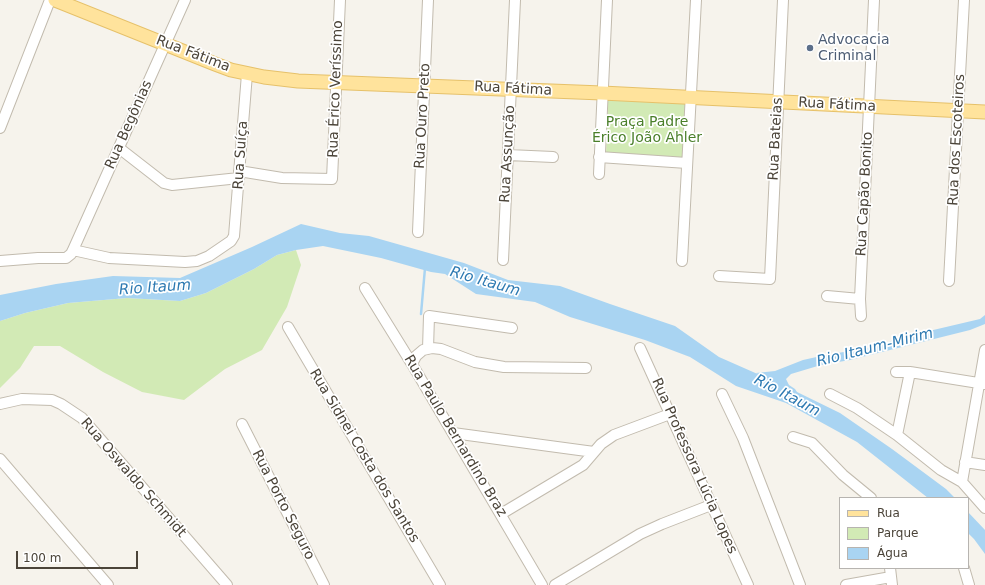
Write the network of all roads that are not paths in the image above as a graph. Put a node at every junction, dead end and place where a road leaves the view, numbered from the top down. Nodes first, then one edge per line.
1 (50, 0) edge
2 (55, 0) edge
3 (185, 0) edge
4 (340, 0) edge
5 (428, 0) edge
6 (515, 0) edge
7 (607, 0) edge
8 (696, 0) edge
9 (783, 0) edge
10 (874, 0) edge
11 (964, 0) edge
12 (166, 44) junction
13 (247, 74) junction
14 (336, 82) junction
15 (424, 85) junction
16 (511, 89) junction
17 (602, 93) junction
18 (691, 98) junction
19 (778, 102) junction
20 (869, 106) junction
21 (958, 111) junction
22 (985, 112) edge
23 (0, 128) edge
24 (119, 148) junction
25 (508, 155) junction
26 (553, 157) dead end
27 (599, 157) junction
28 (687, 163) junction
29 (239, 174) junction
30 (599, 174) dead end
31 (418, 232) dead end
32 (73, 250) junction
33 (503, 260) dead end
34 (0, 261) edge
35 (682, 261) dead end
36 (719, 276) dead end
37 (949, 281) dead end
38 (365, 288) dead end
39 (827, 296) dead end
40 (860, 299) junction
41 (861, 316) dead end
42 (288, 327) dead end
43 (512, 328) dead end
44 (640, 348) dead end
45 (428, 349) junction
46 (985, 350) edge
47 (412, 364) junction
48 (586, 368) dead end
49 (896, 372) dead end
50 (910, 372) junction
51 (982, 384) edge
52 (722, 394) dead end
53 (830, 394) dead end
54 (0, 404) edge
55 (670, 414) junction
56 (242, 424) dead end
57 (453, 433) junction
58 (897, 435) junction
59 (793, 437) dead end
60 (594, 452) junction
61 (0, 459) edge
62 (965, 462) junction
63 (985, 465) edge
64 (962, 482) junction
65 (870, 497) edge
66 (711, 505) junction
67 (985, 508) edge
68 (501, 514) junction
69 (964, 569) edge
70 (891, 577) edge
71 (108, 585) edge
72 (227, 585) edge
73 (324, 585) edge
74 (440, 585) edge
75 (542, 585) edge
76 (555, 585) edge
77 (748, 585) edge
78 (800, 585) edge
79 (846, 585) edge
80 (969, 585) edge

1 - 23 street
2 - 12 main road, Rua Fátima
3 - 12 street, Rua Begônias
4 - 14 street, Rua Érico Veríssimo
5 - 15 street, Rua Ouro Preto
6 - 16 street, Rua Assunção
7 - 17 street
8 - 18 street
9 - 19 street, Rua Bateias
10 - 20 street, Rua Capão Bonito
11 - 21 street, Rua dos Escoteiros
12 - 13 main road, Rua Fátima
12 - 24 street, Rua Begônias
13 - 14 main road, Rua Fátima
13 - 29 street, Rua Suíça
14 - 15 main road, Rua Fátima
14 - 29 street, Rua Érico Veríssimo
15 - 16 main road, Rua Fátima
15 - 31 street, Rua Ouro Preto
16 - 17 main road, Rua Fátima
16 - 25 street, Rua Assunção
17 - 18 main road, Rua Fátima
17 - 27 street
18 - 19 main road, Rua Fátima
18 - 28 street
19 - 20 main road, Rua Fátima
19 - 36 street, Rua Bateias
20 - 21 main road, Rua Fátima
20 - 40 street, Rua Capão Bonito
21 - 22 main road, Rua Fátima
21 - 37 street, Rua dos Escoteiros
24 - 29 street
24 - 32 street, Rua Begônias
25 - 26 street
25 - 33 street, Rua Assunção
27 - 28 street
27 - 30 street
28 - 35 street
29 - 32 street, Rua Suíça
32 - 34 street
38 - 47 street, Rua Paulo Bernardino Braz
39 - 40 street
40 - 41 street, Rua Capão Bonito
42 - 74 street, Rua Sidnei Costa dos Santos
43 - 45 street
44 - 55 street, Rua Professora Lúcia Lopes
45 - 47 street
45 - 48 street
46 - 51 street
47 - 57 street, Rua Paulo Bernardino Braz
49 - 50 street
50 - 51 street
50 - 58 street
51 - 62 street
52 - 78 street
53 - 58 street
54 - 72 street, Rua Oswaldo Schmidt
55 - 60 street
55 - 66 street, Rua Professora Lúcia Lopes
56 - 73 street, Rua Porto Seguro
57 - 60 street
57 - 68 street, Rua Paulo Bernardino Braz
58 - 64 street
59 - 65 street
60 - 68 street
61 - 71 street
62 - 63 street
62 - 64 street
64 - 67 street
66 - 76 street
66 - 77 street, Rua Professora Lúcia Lopes
68 - 75 street, Rua Paulo Bernardino Braz
69 - 80 street
70 - 79 street

